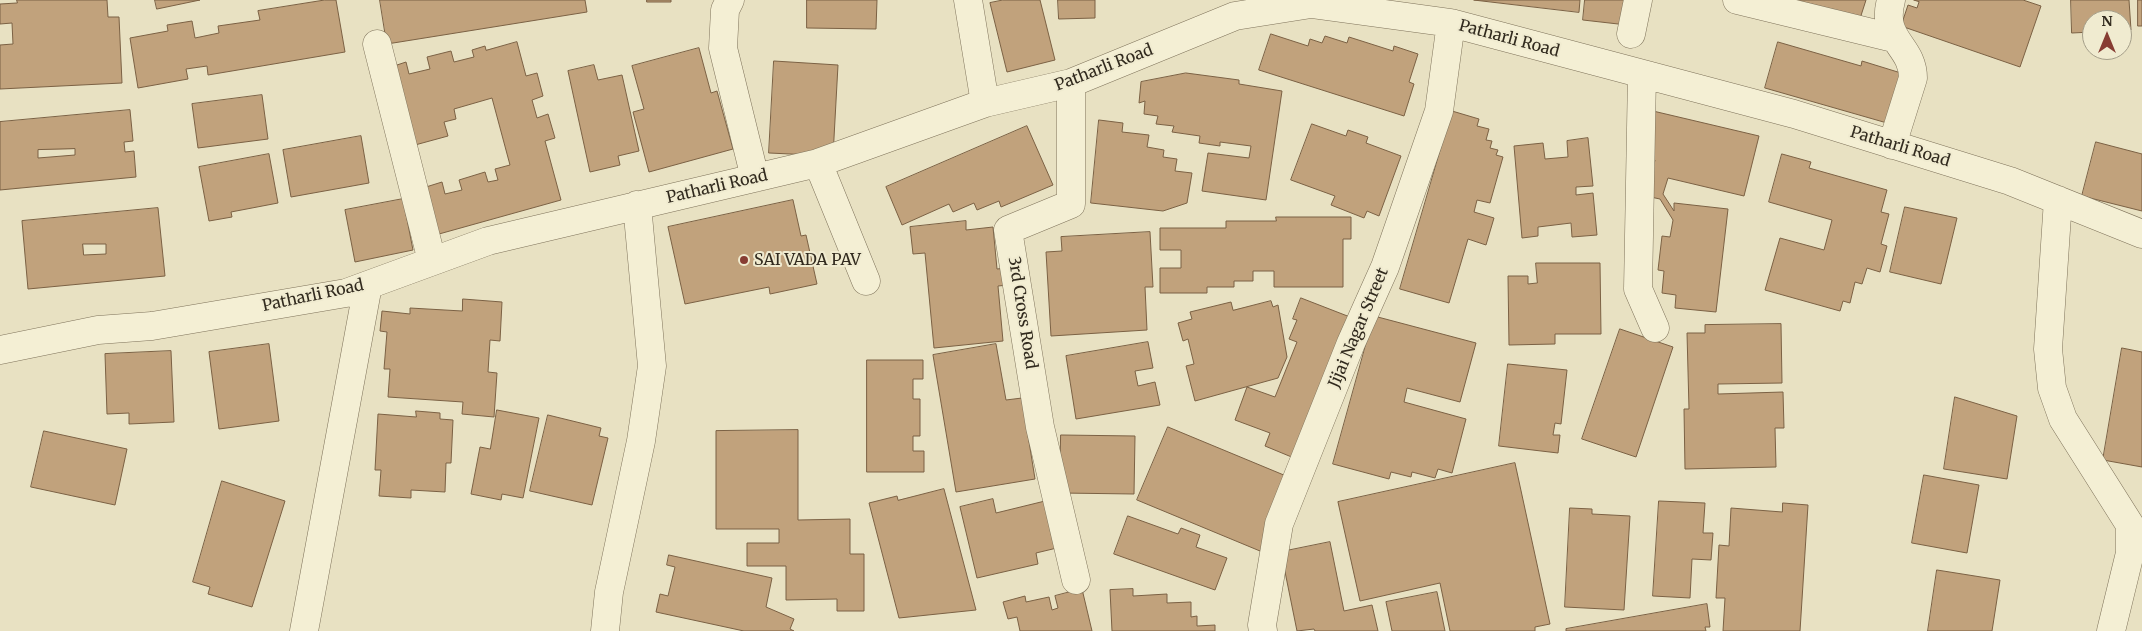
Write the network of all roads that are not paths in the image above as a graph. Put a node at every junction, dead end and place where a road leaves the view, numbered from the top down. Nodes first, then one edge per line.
1 (730, 0) edge
2 (968, 0) edge
3 (1638, 0) edge
4 (1737, 0) edge
5 (1891, 0) edge
6 (1451, 23) junction
7 (1631, 34) dead end
8 (1893, 38) junction
9 (377, 44) dead end
10 (1642, 75) junction
11 (1071, 83) junction
12 (985, 103) junction
13 (1892, 145) junction
14 (818, 163) junction
15 (755, 178) junction
16 (2058, 200) junction
17 (637, 206) junction
18 (2142, 234) edge
19 (432, 261) junction
20 (866, 282) dead end
21 (368, 285) junction
22 (1655, 328) dead end
23 (0, 350) edge
24 (1076, 580) dead end
25 (304, 631) edge
26 (605, 631) edge
27 (1263, 631) edge
28 (2111, 631) edge

1 - 15 street
2 - 12 street
3 - 7 street
4 - 8 street
5 - 8 street
6 - 10 street, Patharli Road
6 - 11 street, Patharli Road
6 - 27 street, Jijai Nagar Street
8 - 13 street
9 - 19 street
10 - 13 street, Patharli Road
10 - 22 street
11 - 12 street, Patharli Road
11 - 24 street, 3rd Cross Road
12 - 14 street, Patharli Road
13 - 16 street, Patharli Road
14 - 15 street, Patharli Road
14 - 20 street
15 - 17 street, Patharli Road
16 - 18 street, Patharli Road
16 - 28 street
17 - 19 street, Patharli Road
17 - 26 street
19 - 21 street, Patharli Road
21 - 23 street, Patharli Road
21 - 25 street

